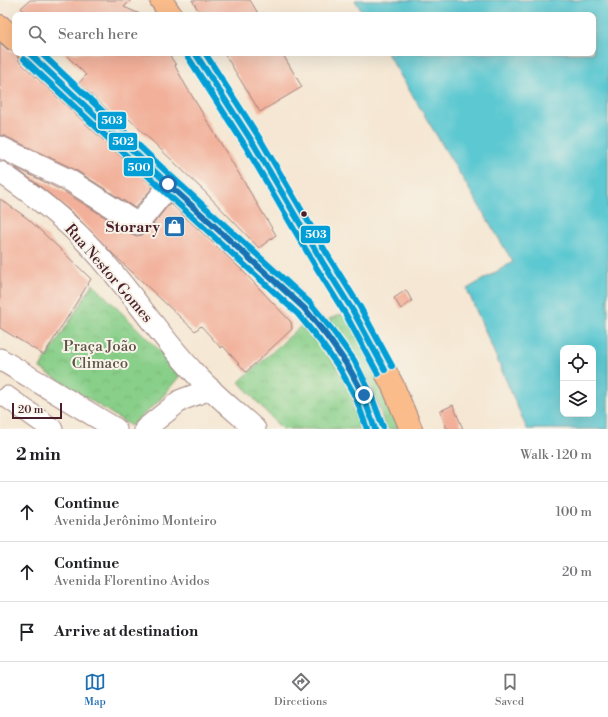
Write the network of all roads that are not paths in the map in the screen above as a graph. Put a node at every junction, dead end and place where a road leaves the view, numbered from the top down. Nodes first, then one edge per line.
1 (0, 26) edge
2 (12, 37) edge
3 (32, 56) edge
4 (197, 56) edge
5 (0, 147) edge
6 (0, 172) edge
7 (168, 184) junction
8 (0, 359) edge
9 (191, 369) junction
10 (20, 371) junction
11 (210, 389) junction
12 (3, 400) edge
13 (181, 400) junction
14 (52, 429) edge
15 (116, 429) edge
16 (145, 429) edge
17 (255, 429) edge
18 (375, 429) edge
19 (411, 429) edge

1 - 2 main road
3 - 7 main road
4 - 19 main road
5 - 7 street
6 - 9 street, Rua Nestor Gomes
7 - 18 main road
8 - 10 street
9 - 11 street, Rua Nestor Gomes
9 - 13 street
10 - 12 street
10 - 15 street
11 - 13 street
11 - 17 street, Rua Nestor Gomes
12 - 14 street
13 - 16 street

